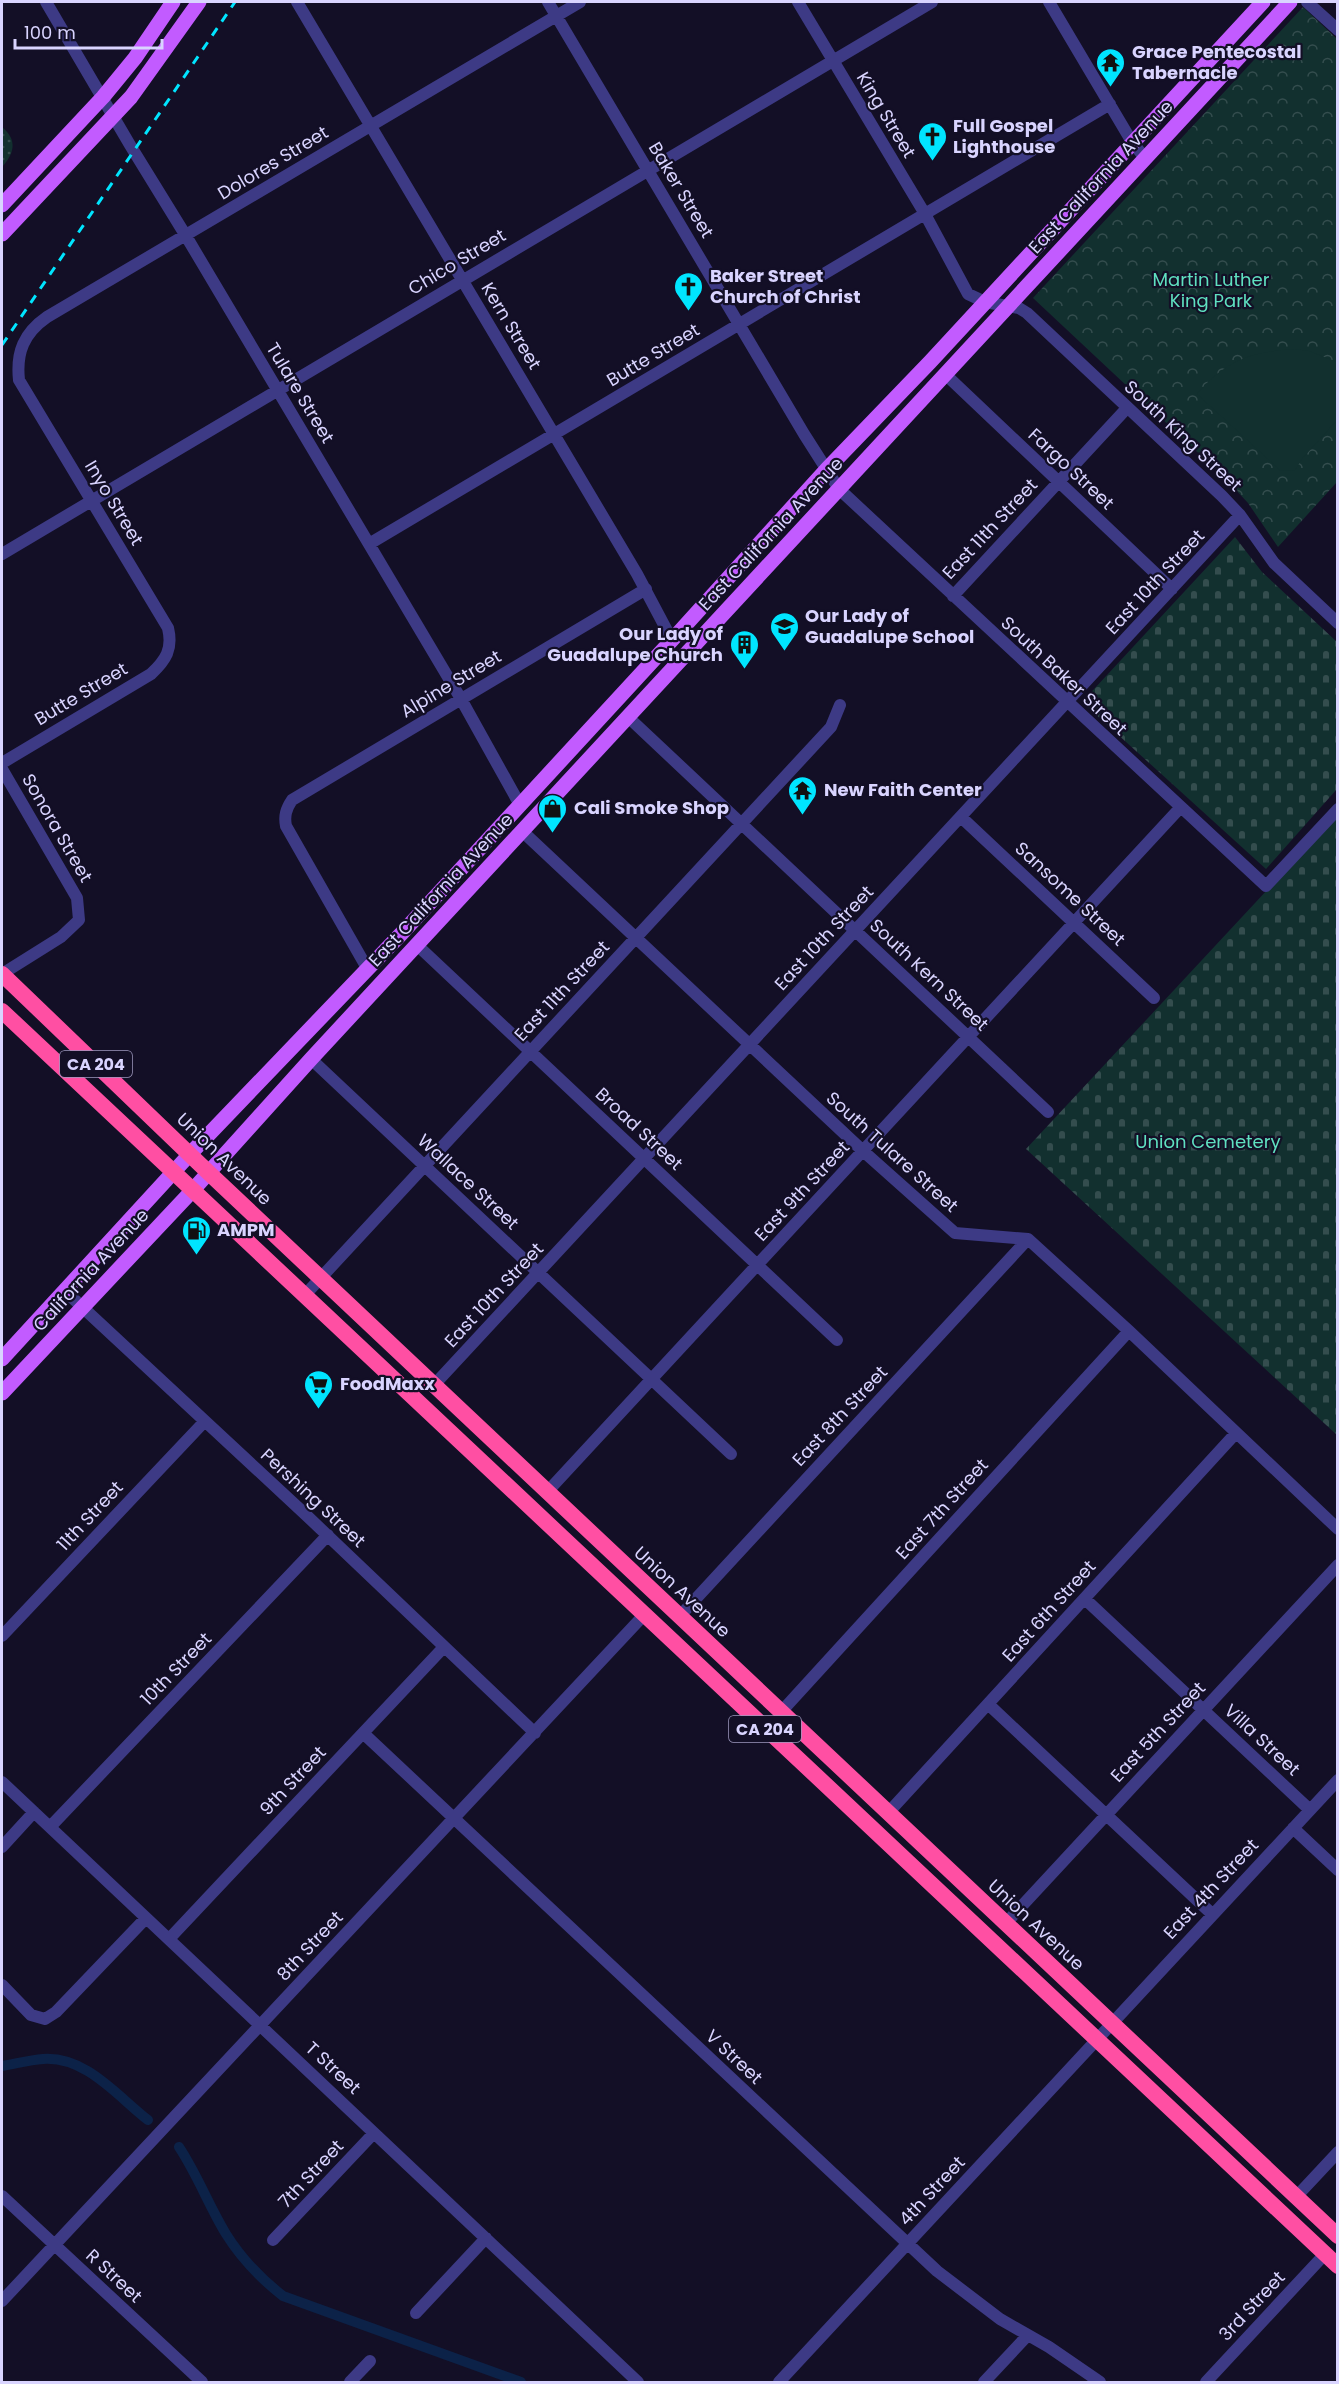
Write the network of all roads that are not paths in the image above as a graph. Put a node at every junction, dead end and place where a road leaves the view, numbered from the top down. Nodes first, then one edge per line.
1 (46, 2) edge
2 (173, 2) edge
3 (199, 2) edge
4 (297, 2) edge
5 (548, 2) edge
6 (580, 2) edge
7 (798, 2) edge
8 (932, 2) edge
9 (1049, 2) edge
10 (1263, 2) edge
11 (1290, 2) edge
12 (1307, 2) edge
13 (556, 16) junction
14 (1338, 30) edge
15 (833, 60) junction
16 (103, 97) junction
17 (1110, 104) junction
18 (114, 116) junction
19 (371, 126) junction
20 (1132, 142) junction
21 (1145, 158) junction
22 (648, 170) junction
23 (2, 205) edge
24 (925, 214) junction
25 (2, 234) edge
26 (186, 236) junction
27 (463, 280) junction
28 (985, 302) junction
29 (1008, 306) junction
30 (739, 324) junction
31 (945, 375) junction
32 (19, 380) joint
33 (278, 390) junction
34 (1127, 408) junction
35 (554, 434) junction
36 (826, 470) junction
37 (1059, 482) junction
38 (839, 489) junction
39 (92, 500) junction
40 (1240, 515) junction
41 (369, 544) junction
42 (2, 554) edge
43 (646, 589) junction
44 (1173, 589) junction
45 (953, 596) junction
46 (1338, 623) edge
47 (672, 640) junction
48 (170, 648) joint
49 (660, 654) junction
50 (461, 699) junction
51 (1067, 703) junction
52 (840, 705) dead end
53 (628, 717) junction
54 (2, 763) edge
55 (2, 769) edge
56 (520, 805) junction
57 (1180, 808) junction
58 (1338, 809) edge
59 (961, 817) junction
60 (741, 824) junction
61 (522, 831) junction
62 (483, 873) junction
63 (451, 879) junction
64 (1074, 923) junction
65 (856, 931) junction
66 (636, 938) junction
67 (417, 945) junction
68 (367, 968) junction
69 (2, 974) edge
70 (1154, 998) dead end
71 (2, 1011) edge
72 (336, 1032) junction
73 (969, 1037) junction
74 (750, 1045) junction
75 (530, 1052) junction
76 (311, 1059) junction
77 (1048, 1112) dead end
78 (863, 1151) junction
79 (190, 1154) junction
80 (644, 1159) junction
81 (424, 1166) junction
82 (173, 1173) junction
83 (208, 1173) junction
84 (192, 1191) junction
85 (1028, 1239) junction
86 (757, 1265) junction
87 (538, 1273) junction
88 (321, 1278) junction
89 (65, 1291) junction
90 (304, 1296) junction
91 (82, 1308) junction
92 (1129, 1331) junction
93 (837, 1340) dead end
94 (2, 1359) edge
95 (652, 1379) junction
96 (434, 1385) junction
97 (2, 1394) edge
98 (205, 1420) junction
99 (1236, 1433) junction
100 (731, 1454) dead end
101 (548, 1491) junction
102 (1338, 1529) edge
103 (328, 1535) junction
104 (1338, 1565) edge
105 (1085, 1599) junction
106 (644, 1615) junction
107 (679, 1617) junction
108 (2, 1636) edge
109 (444, 1647) junction
110 (735, 1669) junction
111 (988, 1704) junction
112 (1203, 1710) junction
113 (781, 1712) junction
114 (363, 1733) junction
115 (535, 1733) junction
116 (1338, 1780) edge
117 (2, 1782) edge
118 (1310, 1810) junction
119 (34, 1812) junction
120 (888, 1813) junction
121 (1106, 1815) junction
122 (454, 1819) junction
123 (50, 1827) junction
124 (1293, 1828) junction
125 (2, 1847) edge
126 (1338, 1869) edge
127 (1212, 1914) junction
128 (146, 1918) junction
129 (1005, 1923) junction
130 (169, 1939) junction
131 (2, 1985) edge
132 (260, 2025) junction
133 (1112, 2025) junction
134 (1097, 2040) junction
135 (374, 2133) junction
136 (1338, 2152) edge
137 (2, 2196) edge
138 (1296, 2197) junction
139 (1338, 2236) edge
140 (486, 2238) junction
141 (273, 2240) dead end
142 (54, 2244) junction
143 (908, 2244) junction
144 (1324, 2254) junction
145 (1338, 2266) edge
146 (2, 2301) edge
147 (416, 2313) dead end
148 (1028, 2336) junction
149 (370, 2361) dead end
150 (202, 2382) edge
151 (350, 2382) edge
152 (638, 2382) edge
153 (778, 2382) edge
154 (984, 2382) edge
155 (1100, 2382) edge
156 (1206, 2382) edge

1 - 16 street, Tulare Street
2 - 16 main road
3 - 18 main road
4 - 19 street, Kern Street
5 - 13 street, Baker Street
6 - 13 street, Dolores Street
7 - 15 street, King Street
8 - 15 street, Chico Street
9 - 17 street
10 - 20 main road, East California Avenue
11 - 21 main road, East California Avenue
12 - 14 street
13 - 19 street, Dolores Street
13 - 22 street, Baker Street
15 - 22 street, Chico Street
15 - 24 street, King Street
16 - 18 street, Tulare Street
16 - 23 main road
17 - 20 street
17 - 24 street, Butte Street
18 - 25 main road
18 - 26 street, Tulare Street
19 - 26 street, Dolores Street
19 - 27 street, Kern Street
20 - 21 street
20 - 28 main road, East California Avenue
21 - 29 main road, East California Avenue
22 - 27 street, Chico Street
22 - 30 street, Baker Street
24 - 28 street, King Street
24 - 30 street, Butte Street
26 - 32 street, Dolores Street
26 - 33 street, Tulare Street
27 - 33 street, Chico Street
27 - 35 street, Kern Street
28 - 29 street, South King Street
28 - 36 main road, East California Avenue
29 - 31 main road, East California Avenue
29 - 34 street, South King Street
30 - 35 street, Butte Street
30 - 36 street, Baker Street
31 - 37 street, Fargo Street
31 - 38 main road, East California Avenue
32 - 39 street, Inyo Street
33 - 39 street, Chico Street
33 - 41 street, Tulare Street
34 - 37 street, East 11th Street
34 - 40 street, South King Street
35 - 41 street, Butte Street
35 - 43 street, Kern Street
36 - 38 street, Baker Street
36 - 47 main road, East California Avenue
37 - 44 street, Fargo Street
37 - 45 street, East 11th Street
38 - 45 street, South Baker Street
38 - 53 main road, East California Avenue
39 - 42 street, Chico Street
39 - 48 street, Inyo Street
40 - 44 street, East 10th Street
40 - 46 street, South King Street
41 - 50 street, Tulare Street
43 - 47 street, Kern Street
43 - 50 street, Alpine Street
44 - 51 street, East 10th Street
45 - 51 street, South Baker Street
47 - 49 main road, East California Avenue
48 - 54 street, Butte Street
49 - 53 main road
49 - 56 main road, East California Avenue
50 - 56 street, Tulare Street
50 - 68 street, Alpine Street
51 - 57 street, South Baker Street
51 - 59 street, East 10th Street
52 - 60 street, East 11th Street
53 - 60 street, South Kern Street
53 - 61 main road, East California Avenue
55 - 69 street, Sonora Street
56 - 62 main road
56 - 63 main road, East California Avenue
57 - 58 street, South Baker Street
57 - 64 street, East 9th Street
59 - 64 street, Sansome Street
59 - 65 street, East 10th Street
60 - 65 street, South Kern Street
60 - 66 street, East 11th Street
61 - 62 main road, East California Avenue
61 - 66 street, South Tulare Street
62 - 67 main road, East California Avenue
63 - 67 main road
63 - 68 main road, East California Avenue
64 - 70 street, Sansome Street
64 - 73 street, East 9th Street
65 - 73 street, South Kern Street
65 - 74 street, East 10th Street
66 - 74 street, South Tulare Street
66 - 75 street, East 11th Street
67 - 72 main road, East California Avenue
67 - 75 street, Broad Street
68 - 72 main road
68 - 79 main road, East California Avenue
69 - 79 highway, Union Avenue / CA 204
71 - 82 highway, CA 204
72 - 76 main road, East California Avenue
73 - 77 street, South Kern Street
73 - 78 street, East 9th Street
74 - 78 street, South Tulare Street
74 - 80 street, East 10th Street
75 - 80 street, Broad Street
75 - 81 street, East 11th Street
76 - 81 street, Wallace Street
76 - 83 main road, East California Avenue
78 - 85 street, South Tulare Street
78 - 86 street, East 9th Street
79 - 82 main road, California Avenue
79 - 83 highway, Union Avenue / CA 204
80 - 86 street, Broad Street
80 - 87 street, East 10th Street
81 - 87 street, Wallace Street
81 - 88 street, East 11th Street
82 - 84 highway, CA 204
82 - 89 main road, California Avenue
83 - 84 main road, California Avenue
83 - 88 highway, Union Avenue / CA 204
84 - 90 highway, CA 204
84 - 91 main road, California Avenue
85 - 92 street
85 - 107 street, East 8th Street
86 - 93 street, Broad Street
86 - 95 street, East 9th Street
87 - 95 street, Wallace Street
87 - 96 street, East 10th Street
88 - 90 street, East 11th Street
88 - 96 highway, Union Avenue / CA 204
89 - 91 street, Pershing Street
89 - 94 main road, California Avenue
90 - 106 highway, CA 204
91 - 97 main road, California Avenue
91 - 98 street, Pershing Street
92 - 99 street
92 - 113 street, East 7th Street
95 - 100 street, Wallace Street
95 - 101 street, East 9th Street
96 - 101 highway, Union Avenue / CA 204
98 - 103 street, Pershing Street
98 - 108 street, 11th Street
99 - 102 street
99 - 105 street, East 6th Street
101 - 107 highway, Union Avenue / CA 204
103 - 109 street, Pershing Street
103 - 123 street, 10th Street
104 - 112 street, East 5th Street
105 - 111 street, East 6th Street
105 - 112 street, Villa Street
106 - 110 highway
106 - 115 street, 8th Street
106 - 134 highway, CA 204
107 - 110 highway, Union Avenue / CA 204
109 - 114 street, 9th Street
109 - 115 street, Pershing Street
110 - 113 highway, Union Avenue / CA 204
111 - 120 street, East 6th Street
111 - 121 street
112 - 118 street, Villa Street
112 - 121 street, East 5th Street
113 - 120 highway, Union Avenue / CA 204
114 - 122 street, V Street
114 - 130 street, 9th Street
115 - 122 street, 8th Street
116 - 118 street, East 4th Street
117 - 119 street, T Street
118 - 124 street, East 4th Street
119 - 123 street, T Street
119 - 125 street
120 - 129 highway, Union Avenue / CA 204
121 - 127 street
121 - 129 street, East 5th Street
122 - 132 street, 8th Street
122 - 143 street, V Street
123 - 128 street, T Street
124 - 126 street
124 - 127 street, East 4th Street
127 - 133 street, East 4th Street
128 - 130 street, T Street
128 - 131 street
129 - 133 highway, Union Avenue / CA 204
130 - 132 street, T Street
132 - 135 street, T Street
132 - 142 street, 8th Street
133 - 134 street, 4th Street
133 - 138 highway, Union Avenue / CA 204
134 - 143 street, 4th Street
134 - 144 highway, CA 204
135 - 140 street, T Street
135 - 141 street, 7th Street
136 - 138 street
137 - 142 street, R Street
138 - 139 highway, Union Avenue / CA 204
140 - 147 street
140 - 152 street, T Street
142 - 146 street, 8th Street
142 - 150 street, R Street
143 - 148 street, V Street
143 - 153 street, 4th Street
144 - 145 highway, CA 204
144 - 156 street, 3rd Street
148 - 154 street
148 - 155 street, V Street
149 - 151 street

